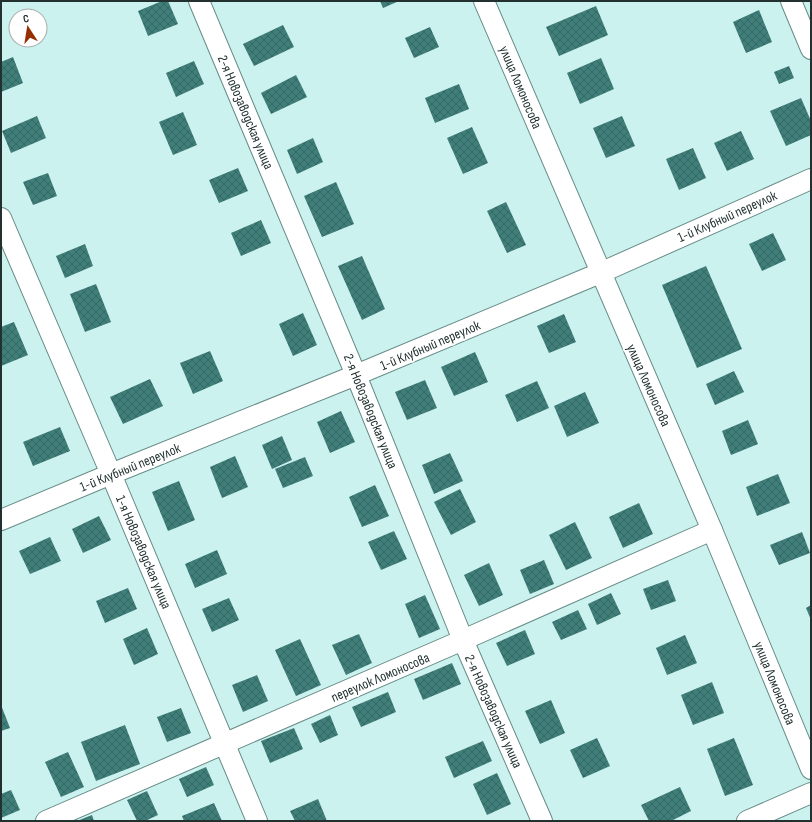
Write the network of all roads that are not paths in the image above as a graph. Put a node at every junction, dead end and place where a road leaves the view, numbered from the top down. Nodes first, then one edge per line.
1 (199, 1) edge
2 (484, 1) edge
3 (791, 1) edge
4 (811, 49) edge
5 (811, 179) edge
6 (1, 218) edge
7 (600, 273) junction
8 (356, 376) junction
9 (111, 474) junction
10 (1, 520) edge
11 (712, 530) junction
12 (463, 640) junction
13 (224, 744) junction
14 (811, 769) edge
15 (811, 793) edge
16 (46, 821) edge
17 (257, 821) edge
18 (542, 821) edge
19 (747, 821) edge

1 - 8 street, 2-я Новозаводская улица
2 - 7 street, улица Ломоносова
3 - 4 street
5 - 7 street, 1-й Клубный переулок
6 - 9 street, 1-я Новозаводская улица
7 - 8 street, 1-й Клубный переулок
7 - 11 street, улица Ломоносова
8 - 9 street, 1-й Клубный переулок
8 - 12 street, 2-я Новозаводская улица
9 - 10 street, 1-й Клубный переулок
9 - 13 street, 1-я Новозаводская улица
11 - 12 street, переулок Ломоносова
11 - 14 street, улица Ломоносова
12 - 13 street, переулок Ломоносова
12 - 18 street, 2-я Новозаводская улица
13 - 16 street, переулок Ломоносова
13 - 17 street, 1-я Новозаводская улица
15 - 19 street

